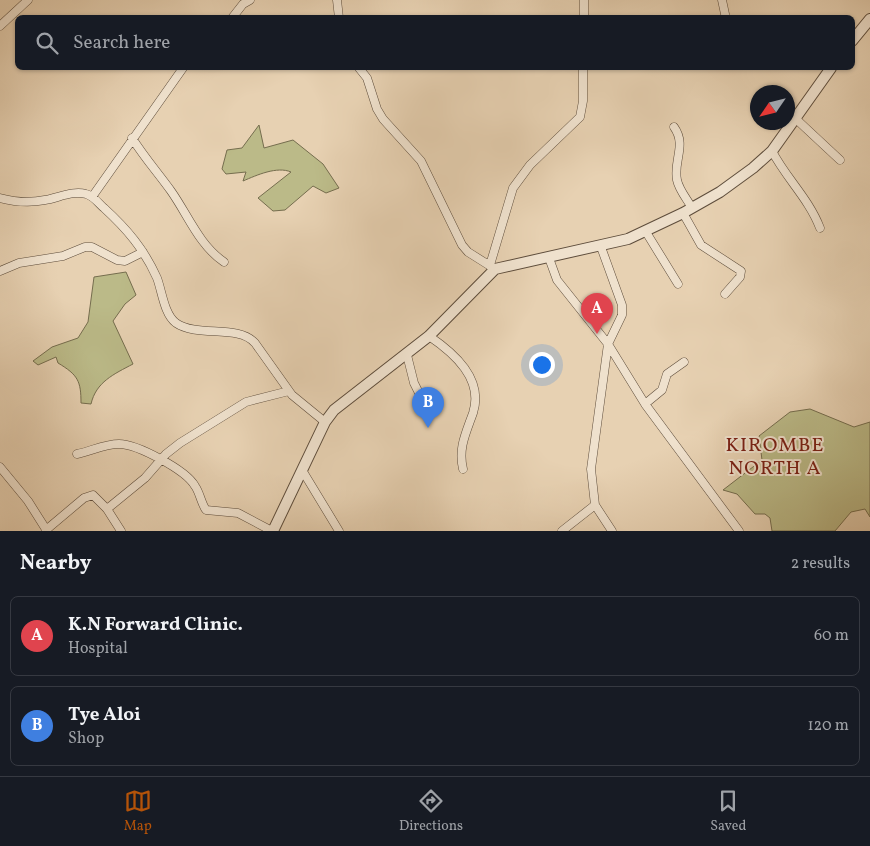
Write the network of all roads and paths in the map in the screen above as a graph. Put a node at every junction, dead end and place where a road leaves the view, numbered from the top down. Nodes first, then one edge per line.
1 (28, 0) edge
2 (337, 0) edge
3 (584, 0) edge
4 (722, 0) edge
5 (245, 1) edge
6 (725, 14) dead end
7 (234, 15) edge
8 (339, 15) edge
9 (584, 15) edge
10 (870, 19) edge
11 (0, 26) edge
12 (855, 37) edge
13 (182, 70) edge
14 (361, 70) edge
15 (583, 70) edge
16 (830, 70) edge
17 (796, 119) junction
18 (674, 127) dead end
19 (132, 138) junction
20 (772, 151) junction
21 (840, 160) dead end
22 (92, 197) junction
23 (0, 198) edge
24 (688, 210) junction
25 (820, 228) dead end
26 (646, 232) junction
27 (601, 247) junction
28 (143, 252) junction
29 (549, 258) junction
30 (224, 262) dead end
31 (492, 267) junction
32 (0, 271) edge
33 (678, 284) dead end
34 (726, 294) dead end
35 (429, 336) junction
36 (608, 344) junction
37 (407, 355) junction
38 (684, 362) dead end
39 (289, 391) junction
40 (421, 397) dead end
41 (645, 404) junction
42 (325, 422) junction
43 (77, 454) dead end
44 (162, 460) junction
45 (0, 466) edge
46 (302, 470) junction
47 (463, 470) dead end
48 (595, 505) junction
49 (107, 509) junction
50 (47, 531) edge
51 (121, 531) edge
52 (273, 531) edge
53 (339, 531) edge
54 (562, 531) edge
55 (612, 531) edge
56 (740, 531) edge

1 - 11 street
2 - 8 street
3 - 9 street
4 - 6 street
5 - 7 street
10 - 12 street
13 - 19 street
14 - 31 street
15 - 31 street
16 - 17 street
17 - 20 street
17 - 21 street
18 - 24 street
19 - 22 street
19 - 30 street
20 - 24 street
20 - 25 street
22 - 23 street
22 - 28 street
24 - 26 street
24 - 34 street
26 - 27 street
26 - 33 street
27 - 29 street
27 - 36 street
28 - 32 street
28 - 39 street
29 - 31 street
29 - 36 street
31 - 35 street
35 - 37 street
35 - 47 street
36 - 41 street
36 - 48 street
37 - 40 street
37 - 42 street
38 - 41 street
39 - 42 street
39 - 44 street
41 - 56 street
42 - 46 street
43 - 44 street
44 - 49 street
44 - 52 street
45 - 50 street
46 - 52 street
46 - 53 street
48 - 54 street
48 - 55 street
49 - 50 street
49 - 51 street

